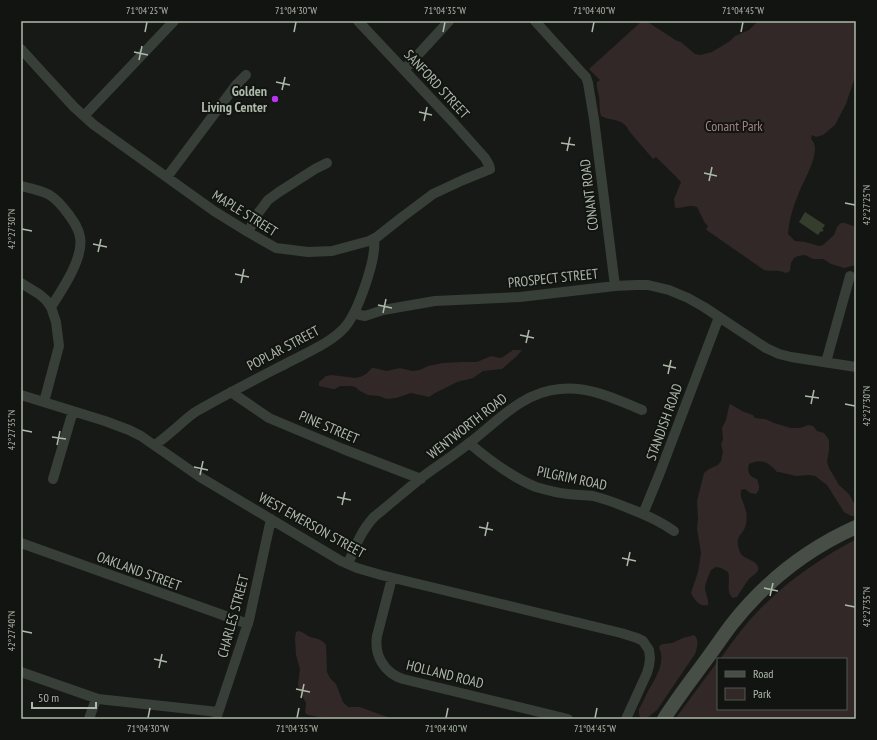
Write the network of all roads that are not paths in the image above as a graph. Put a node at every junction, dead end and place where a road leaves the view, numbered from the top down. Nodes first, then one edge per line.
1 (174, 21) edge
2 (358, 21) edge
3 (449, 21) edge
4 (535, 21) edge
5 (21, 49) edge
6 (404, 70) junction
7 (246, 75) dead end
8 (84, 116) junction
9 (327, 163) dead end
10 (490, 169) joint
11 (167, 177) junction
12 (21, 186) edge
13 (248, 232) junction
14 (374, 239) junction
15 (850, 276) dead end
16 (21, 283) edge
17 (614, 286) junction
18 (51, 307) junction
19 (354, 313) junction
20 (719, 317) junction
21 (826, 362) junction
22 (856, 367) edge
23 (232, 392) junction
24 (21, 395) edge
25 (44, 402) junction
26 (642, 410) dead end
27 (73, 411) junction
28 (469, 443) junction
29 (155, 445) junction
30 (54, 479) dead end
31 (421, 479) junction
32 (643, 514) junction
33 (271, 519) junction
34 (856, 527) edge
35 (674, 531) dead end
36 (21, 543) edge
37 (348, 564) junction
38 (392, 578) junction
39 (248, 624) junction
40 (21, 672) edge
41 (96, 699) junction
42 (217, 716) edge
43 (89, 719) edge
44 (568, 719) edge
45 (626, 719) edge
46 (664, 719) edge

1 - 8 street
2 - 6 street, SANFORD STREET
3 - 6 street
4 - 17 street, CONANT ROAD
5 - 8 street, MAPLE STREET
6 - 10 street, SANFORD STREET
7 - 11 street
8 - 11 street, MAPLE STREET
9 - 13 street
10 - 14 street, MAPLE STREET
11 - 13 street, MAPLE STREET
12 - 18 street
13 - 14 street, MAPLE STREET
14 - 19 street, POPLAR STREET
15 - 21 street
16 - 18 street
17 - 19 street, PROSPECT STREET
17 - 20 street, PROSPECT STREET
18 - 25 street
19 - 23 street, POPLAR STREET
20 - 21 street, PROSPECT STREET
20 - 32 street, STANDISH ROAD
21 - 22 street, PROSPECT STREET
23 - 29 street, POPLAR STREET
23 - 31 street, PINE STREET
24 - 25 street, WEST EMERSON STREET
25 - 27 street, WEST EMERSON STREET
26 - 28 street, WENTWORTH ROAD
27 - 29 street, WEST EMERSON STREET
27 - 30 street
28 - 31 street, WENTWORTH ROAD
28 - 32 street, PILGRIM ROAD
29 - 33 street, WEST EMERSON STREET
31 - 37 street, WENTWORTH ROAD
32 - 35 street, PILGRIM ROAD
33 - 37 street, WEST EMERSON STREET
33 - 39 street, CHARLES STREET
34 - 46 main road
36 - 39 street, OAKLAND STREET
37 - 38 street, WEST EMERSON STREET
38 - 44 street, HOLLAND ROAD
38 - 45 street, WEST EMERSON STREET
39 - 42 street, CHARLES STREET
40 - 41 street
41 - 42 street
41 - 43 street

